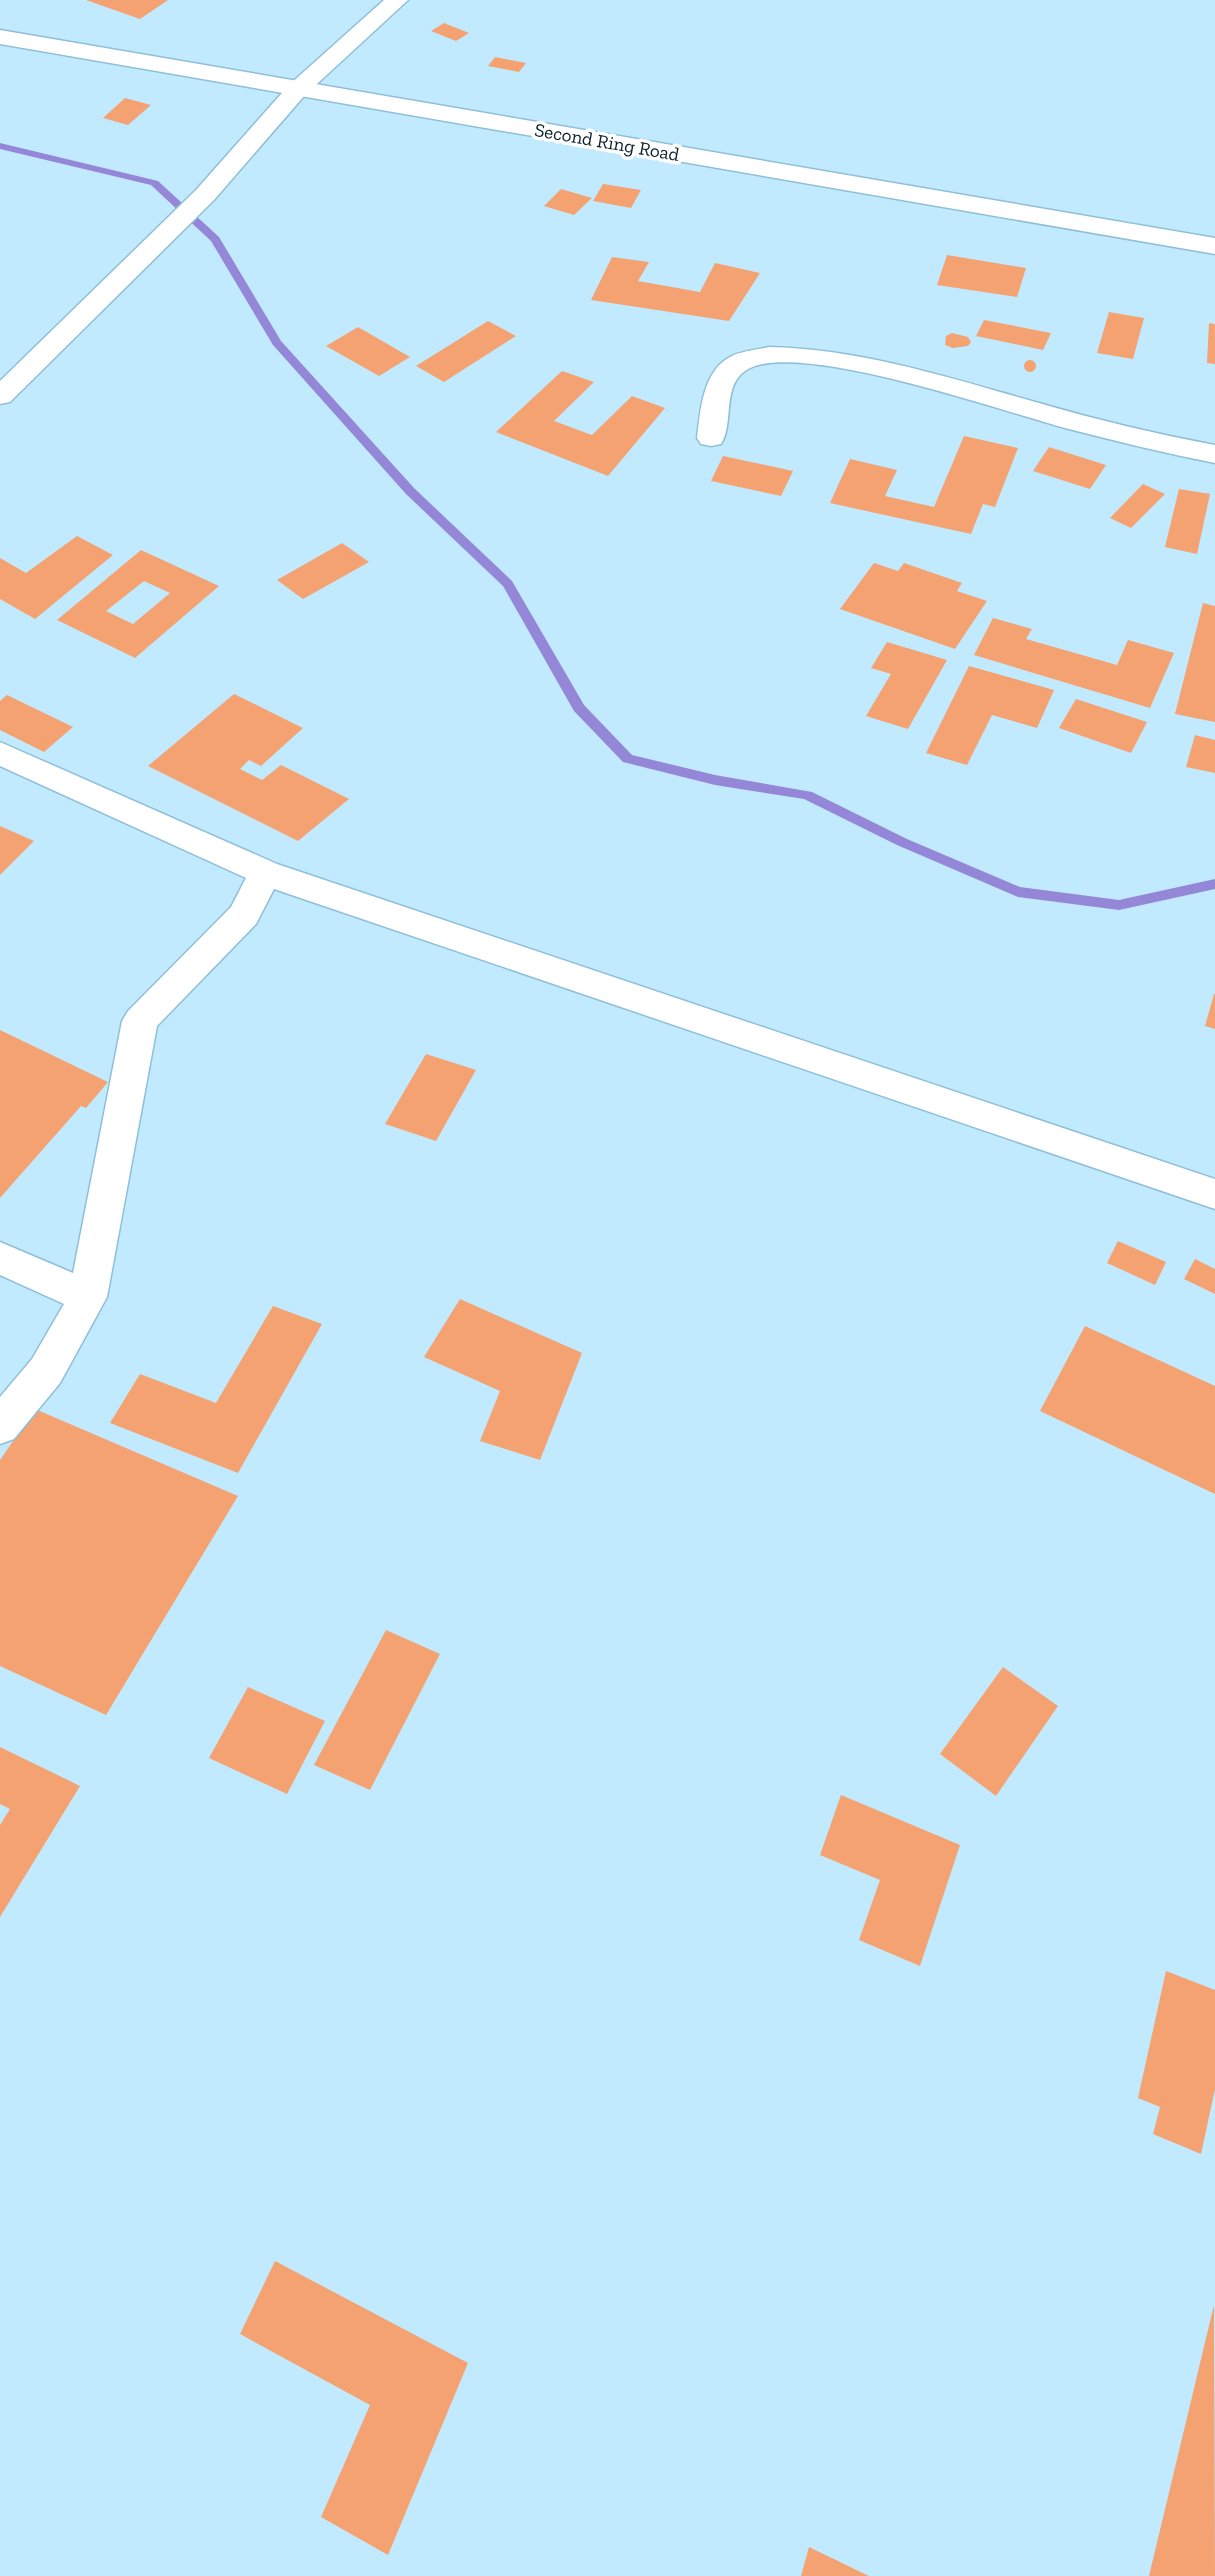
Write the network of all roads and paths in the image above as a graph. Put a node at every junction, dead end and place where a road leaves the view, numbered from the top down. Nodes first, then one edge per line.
1 (397, 0) edge
2 (0, 37) edge
3 (297, 90) junction
4 (1215, 246) edge
5 (0, 396) edge
6 (711, 438) dead end
7 (1215, 454) edge
8 (0, 753) edge
9 (265, 873) junction
10 (1215, 1194) edge
11 (0, 1258) edge
12 (88, 1297) junction
13 (0, 1426) edge

1 - 3 street
2 - 3 street, Second Ring Road
3 - 4 street, Second Ring Road
3 - 5 street
6 - 7 street
8 - 9 street
9 - 10 street
9 - 12 street
11 - 12 street
12 - 13 street

